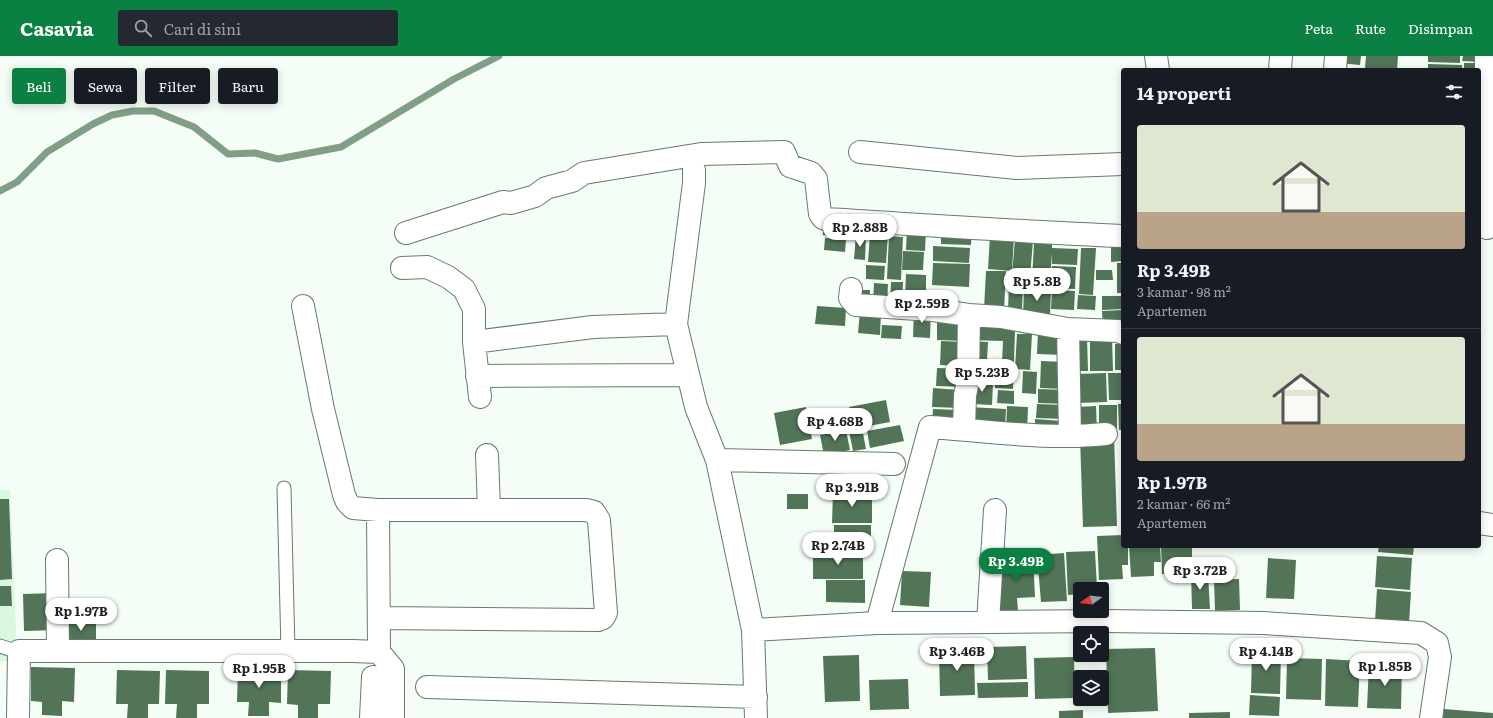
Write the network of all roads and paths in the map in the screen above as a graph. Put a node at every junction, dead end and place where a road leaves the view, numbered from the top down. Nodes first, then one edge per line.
1 (1156, 56) edge
2 (1281, 56) edge
3 (1336, 56) edge
4 (1486, 56) edge
5 (1158, 68) edge
6 (1280, 68) edge
7 (1335, 68) edge
8 (860, 152) dead end
9 (1121, 164) edge
10 (694, 170) dead end
11 (1486, 228) edge
12 (406, 233) dead end
13 (1121, 236) edge
14 (402, 268) dead end
15 (851, 288) dead end
16 (303, 306) dead end
17 (969, 315) junction
18 (676, 324) junction
19 (1068, 329) junction
20 (1121, 333) edge
21 (474, 342) junction
22 (688, 374) junction
23 (964, 429) junction
24 (1106, 434) dead end
25 (1070, 436) junction
26 (487, 455) dead end
27 (717, 460) junction
28 (894, 464) dead end
29 (284, 488) dead end
30 (489, 509) junction
31 (378, 510) junction
32 (995, 510) dead end
33 (1481, 523) edge
34 (1493, 525) edge
35 (57, 560) dead end
36 (379, 618) junction
37 (988, 622) junction
38 (877, 623) junction
39 (753, 630) junction
40 (10, 649) edge
41 (58, 651) junction
42 (288, 651) junction
43 (379, 652) junction
44 (373, 677) dead end
45 (426, 687) dead end
46 (756, 708) edge
47 (18, 718) edge
48 (371, 718) edge
49 (393, 718) edge
50 (1431, 718) edge

1 - 5 street
2 - 6 street
3 - 7 street
4 - 11 street
8 - 9 street
10 - 18 street
12 - 13 street
14 - 21 street
15 - 17 street
16 - 31 street
17 - 19 street
17 - 23 street
18 - 21 street
18 - 22 street
19 - 20 street
19 - 25 street
21 - 22 street
22 - 27 street
23 - 25 street
23 - 38 street
24 - 25 street
26 - 30 street
27 - 28 street
27 - 39 street
29 - 42 lane
30 - 31 street
30 - 36 street
31 - 36 street
32 - 37 street
33 - 34 street
35 - 41 street
36 - 43 street
37 - 38 street
37 - 50 street
38 - 39 street
39 - 46 street
40 - 41 street
40 - 47 street
41 - 42 street
42 - 43 street
43 - 49 street
44 - 48 street
45 - 46 street

